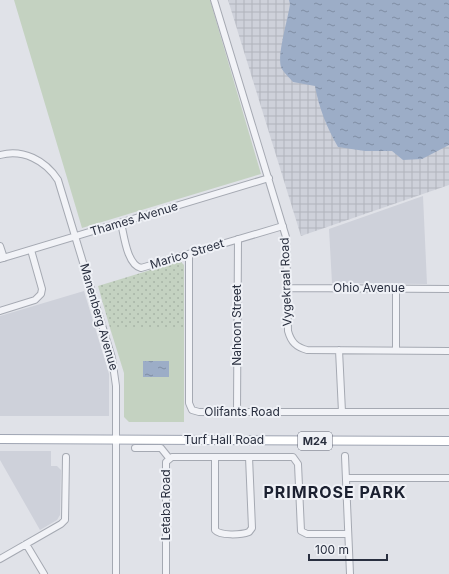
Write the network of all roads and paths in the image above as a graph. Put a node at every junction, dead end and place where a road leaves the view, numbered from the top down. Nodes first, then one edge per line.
1 (214, 0) edge
2 (0, 155) edge
3 (269, 178) junction
4 (121, 223) junction
5 (283, 226) junction
6 (75, 236) junction
7 (238, 239) junction
8 (0, 246) edge
9 (31, 250) junction
10 (189, 254) junction
11 (2, 259) edge
12 (288, 288) junction
13 (396, 288) junction
14 (449, 289) edge
15 (0, 311) edge
16 (339, 350) junction
17 (396, 350) junction
18 (449, 350) edge
19 (237, 412) junction
20 (342, 412) junction
21 (449, 412) edge
22 (0, 440) edge
23 (116, 440) junction
24 (449, 441) edge
25 (135, 448) dead end
26 (66, 456) dead end
27 (345, 456) dead end
28 (215, 457) junction
29 (248, 457) junction
30 (169, 458) junction
31 (346, 478) junction
32 (449, 478) edge
33 (348, 534) junction
34 (26, 544) junction
35 (0, 560) edge
36 (44, 574) edge
37 (116, 574) edge
38 (166, 574) edge
39 (350, 574) edge

1 - 3 street, Vygekraal Road
2 - 6 street, Manenberg Avenue
3 - 4 street, Thames Avenue
3 - 5 street, Vygekraal Road
4 - 6 street, Thames Avenue
4 - 10 street, Marico Street
5 - 7 street, Marico Street
5 - 12 street, Vygekraal Road
6 - 9 street, Thames Avenue
6 - 23 street, Manenberg Avenue
7 - 10 street, Marico Street
7 - 19 street, Nahoon Street
8 - 11 street
9 - 11 street, Thames Avenue
9 - 15 street
10 - 19 street, Olifants Road
12 - 13 street, Ohio Avenue
12 - 16 street, Vygekraal Road
13 - 14 street, Ohio Avenue
13 - 17 street
16 - 17 street, Vygekraal Road
16 - 20 street
17 - 18 street, Vygekraal Road
19 - 20 street, Olifants Road
20 - 21 street, Olifants Road
22 - 23 main road, Turf Hall Road / M24
23 - 24 main road, Turf Hall Road / M24
23 - 37 street, Manenberg Avenue
25 - 30 street
26 - 34 street
27 - 31 street
28 - 29 street, Letaba Road
28 - 29 street
28 - 30 street, Letaba Road
29 - 33 street, Letaba Road
30 - 38 street, Letaba Road
31 - 32 street
31 - 33 street
33 - 39 street
34 - 35 street
34 - 36 street

